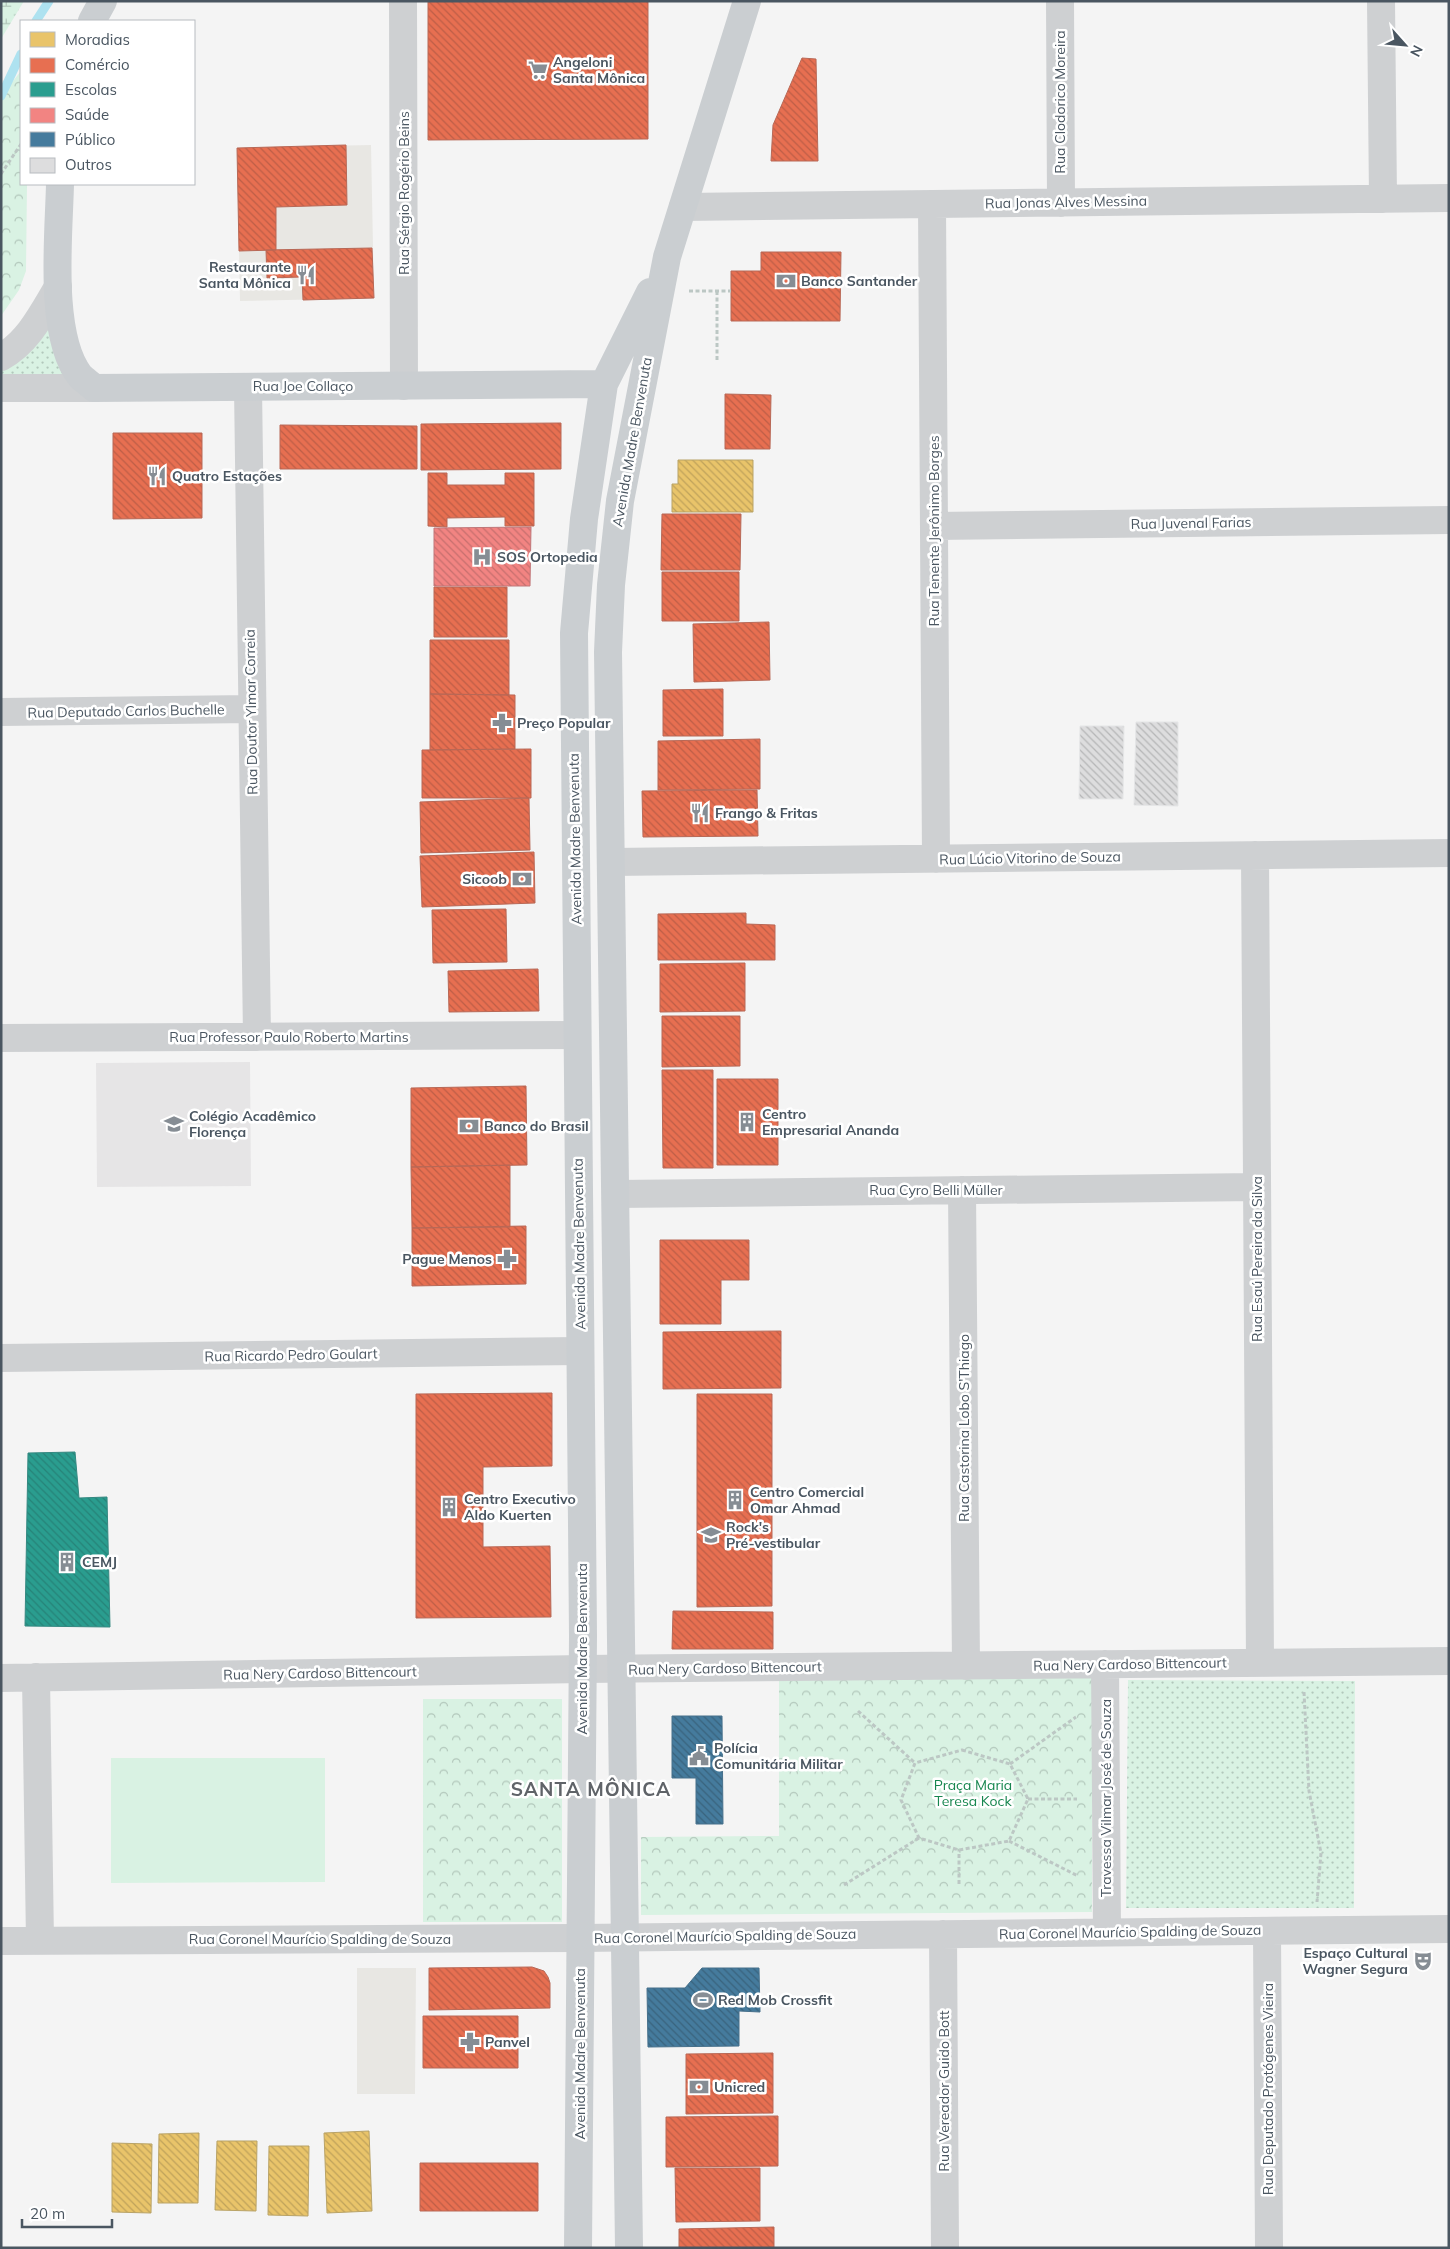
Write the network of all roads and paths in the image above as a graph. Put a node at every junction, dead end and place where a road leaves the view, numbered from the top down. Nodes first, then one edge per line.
1 (104, 1) edge
2 (402, 1) edge
3 (747, 1) edge
4 (1060, 1) edge
5 (1381, 1) edge
6 (93, 20) edge
7 (20, 146) edge
8 (1, 174) edge
9 (60, 185) edge
10 (1449, 198) edge
11 (1383, 199) junction
12 (1061, 203) junction
13 (932, 204) junction
14 (682, 207) junction
15 (667, 257) junction
16 (58, 287) junction
17 (717, 291) junction
18 (731, 291) dead end
19 (686, 292) dead end
20 (1, 358) edge
21 (717, 360) dead end
22 (604, 384) junction
23 (404, 386) junction
24 (248, 387) junction
25 (1, 388) edge
26 (94, 388) junction
27 (1449, 520) edge
28 (934, 526) junction
29 (251, 709) junction
30 (1, 712) edge
31 (1449, 853) edge
32 (1255, 855) junction
33 (936, 859) junction
34 (611, 862) junction
35 (577, 1035) junction
36 (258, 1037) junction
37 (1, 1038) edge
38 (1257, 1187) junction
39 (962, 1190) junction
40 (616, 1194) junction
41 (580, 1351) junction
42 (1, 1358) edge
43 (1449, 1660) edge
44 (1260, 1662) junction
45 (1302, 1662) junction
46 (1105, 1664) junction
47 (966, 1666) junction
48 (583, 1669) junction
49 (623, 1669) junction
50 (36, 1677) junction
51 (1, 1678) edge
52 (858, 1710) dead end
53 (1081, 1714) dead end
54 (915, 1762) junction
55 (1010, 1764) junction
56 (1028, 1799) junction
57 (1080, 1799) dead end
58 (919, 1838) junction
59 (1009, 1841) junction
60 (959, 1850) junction
61 (1082, 1878) dead end
62 (959, 1884) dead end
63 (844, 1886) dead end
64 (1449, 1928) edge
65 (1316, 1930) junction
66 (1267, 1931) junction
67 (1107, 1932) junction
68 (943, 1934) junction
69 (626, 1937) junction
70 (580, 1938) junction
71 (40, 1940) junction
72 (1, 1941) edge
73 (578, 2248) edge
74 (629, 2248) edge
75 (945, 2248) edge
76 (1269, 2248) edge

1 - 6 main road
2 - 23 street, Rua Sérgio Rogério Beins
3 - 14 main road, Avenida Madre Benvenuta
4 - 12 street, Rua Clodorico Moreira
5 - 11 street
7 - 8 path
9 - 16 main road
10 - 11 street, Rua Jonas Alves Messina
11 - 12 street, Rua Jonas Alves Messina
12 - 13 street, Rua Jonas Alves Messina
13 - 14 street, Rua Jonas Alves Messina
13 - 28 street, Rua Tenente Jerônimo Borges
14 - 15 main road, Avenida Madre Benvenuta
15 - 22 main road, Avenida Madre Benvenuta
15 - 34 main road, Avenida Madre Benvenuta
16 - 20 street
16 - 26 main road
17 - 18 path
17 - 19 path
17 - 21 path
22 - 23 main road, Rua Joe Collaço
22 - 35 main road, Avenida Madre Benvenuta
23 - 24 main road, Rua Joe Collaço
24 - 26 main road, Rua Joe Collaço
24 - 29 street, Rua Doutor Ylmar Correia
25 - 26 street, Rua Joe Collaço
27 - 28 street, Rua Juvenal Farias
28 - 33 street, Rua Tenente Jerônimo Borges
29 - 30 street, Rua Deputado Carlos Buchelle
29 - 36 street, Rua Doutor Ylmar Correia
31 - 32 street, Rua Lúcio Vitorino de Souza
32 - 33 street, Rua Lúcio Vitorino de Souza
32 - 38 street, Rua Esaú Pereira da Silva
33 - 34 street, Rua Lúcio Vitorino de Souza
34 - 40 main road, Avenida Madre Benvenuta
35 - 36 street, Rua Professor Paulo Roberto Martins
35 - 41 main road, Avenida Madre Benvenuta
36 - 37 street, Rua Professor Paulo Roberto Martins
38 - 39 street, Rua Cyro Belli Müller
38 - 44 street, Rua Esaú Pereira da Silva
39 - 40 street, Rua Cyro Belli Müller
39 - 47 street, Rua Castorina Lobo S'Thiago
40 - 49 main road, Avenida Madre Benvenuta
41 - 42 street, Rua Ricardo Pedro Goulart
41 - 48 main road, Avenida Madre Benvenuta
43 - 45 street, Rua Nery Cardoso Bittencourt
44 - 45 street, Rua Nery Cardoso Bittencourt
44 - 46 street, Rua Nery Cardoso Bittencourt
45 - 65 path
46 - 47 street, Rua Nery Cardoso Bittencourt
46 - 67 street, Travessa Vilmar José de Souza
47 - 49 street, Rua Nery Cardoso Bittencourt
48 - 49 street, Rua Nery Cardoso Bittencourt
48 - 50 street, Rua Nery Cardoso Bittencourt
48 - 70 main road, Avenida Madre Benvenuta
49 - 69 main road, Avenida Madre Benvenuta
50 - 51 street, Rua Nery Cardoso Bittencourt
50 - 71 street
52 - 54 path
53 - 55 path
54 - 55 path
54 - 58 path
55 - 56 path
56 - 57 path
56 - 59 path
58 - 60 path
58 - 63 path
59 - 60 path
59 - 61 path
60 - 62 path
64 - 65 street, Rua Coronel Maurício Spalding de Souza
65 - 66 street, Rua Coronel Maurício Spalding de Souza
66 - 67 street, Rua Coronel Maurício Spalding de Souza
66 - 76 street, Rua Deputado Protógenes Vieira
67 - 68 street, Rua Coronel Maurício Spalding de Souza
68 - 69 street, Rua Coronel Maurício Spalding de Souza
68 - 75 street, Rua Vereador Guido Bott
69 - 70 street, Rua Coronel Maurício Spalding de Souza
69 - 74 main road, Avenida Madre Benvenuta
70 - 71 street, Rua Coronel Maurício Spalding de Souza
70 - 73 main road, Avenida Madre Benvenuta
71 - 72 street, Rua Coronel Maurício Spalding de Souza

